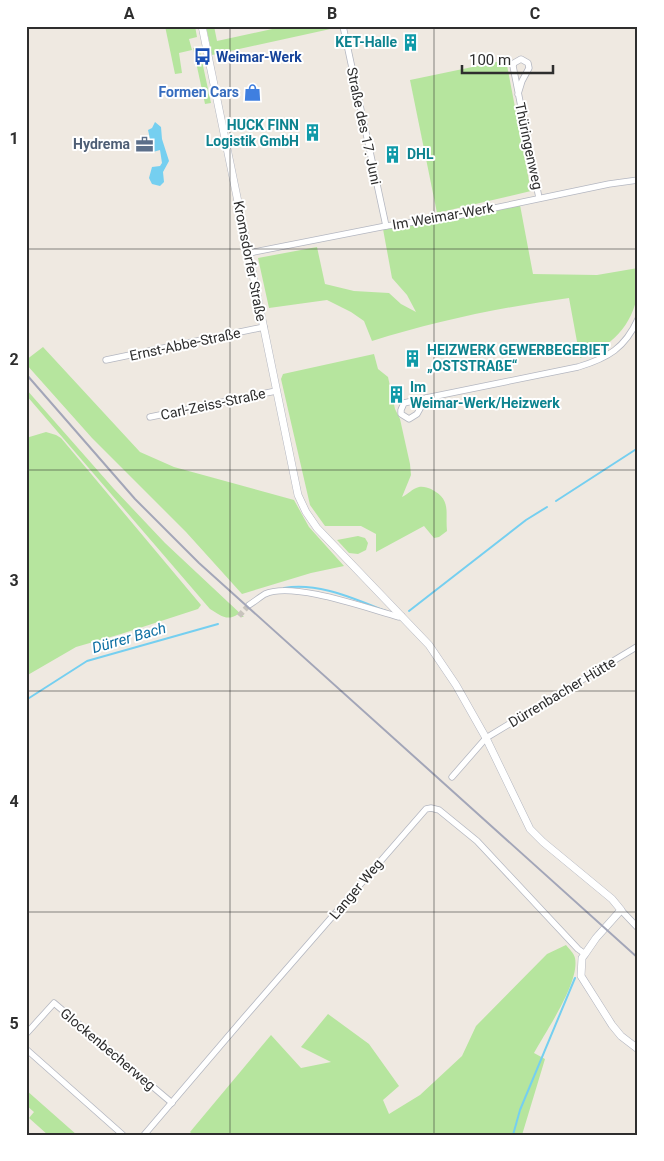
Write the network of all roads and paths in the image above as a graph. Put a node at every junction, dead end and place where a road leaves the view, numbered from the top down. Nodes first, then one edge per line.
1 (202, 26) edge
2 (343, 26) edge
3 (518, 94) junction
4 (638, 180) edge
5 (539, 198) junction
6 (386, 226) junction
7 (249, 253) junction
8 (638, 319) edge
9 (264, 327) junction
10 (106, 360) dead end
11 (276, 391) junction
12 (426, 398) junction
13 (150, 417) dead end
14 (249, 605) tunnel mouth
15 (402, 616) junction
16 (638, 646) edge
17 (486, 738) junction
18 (452, 777) dead end
19 (621, 910) junction
20 (638, 928) edge
21 (585, 954) junction
22 (26, 1034) edge
23 (26, 1049) edge
24 (638, 1049) edge
25 (172, 1103) junction
26 (123, 1135) edge
27 (144, 1135) edge

1 - 7 street, Kromsdorfer Straße
2 - 6 street, Straße des 17. Juni
3 - 3 street, Thüringenweg
3 - 5 street, Thüringenweg
4 - 5 street, Im Weimar-Werk
5 - 6 street, Im Weimar-Werk
6 - 7 street, Im Weimar-Werk
7 - 9 street, Kromsdorfer Straße
8 - 12 street
9 - 10 street, Ernst-Abbe-Straße
9 - 11 street, Kromsdorfer Straße
11 - 13 street, Carl-Zeiss-Straße
11 - 15 street, Kromsdorfer Straße
12 - 12 street
14 - 15 street
15 - 17 street
16 - 17 street, Dürrenbacher Hütte
17 - 18 street, Dürrenbacher Hütte
17 - 19 street
19 - 20 street
19 - 21 street
21 - 24 street
21 - 25 street, Langer Weg
22 - 25 street, Glockenbecherweg
23 - 26 street
25 - 27 street, Langer Weg

